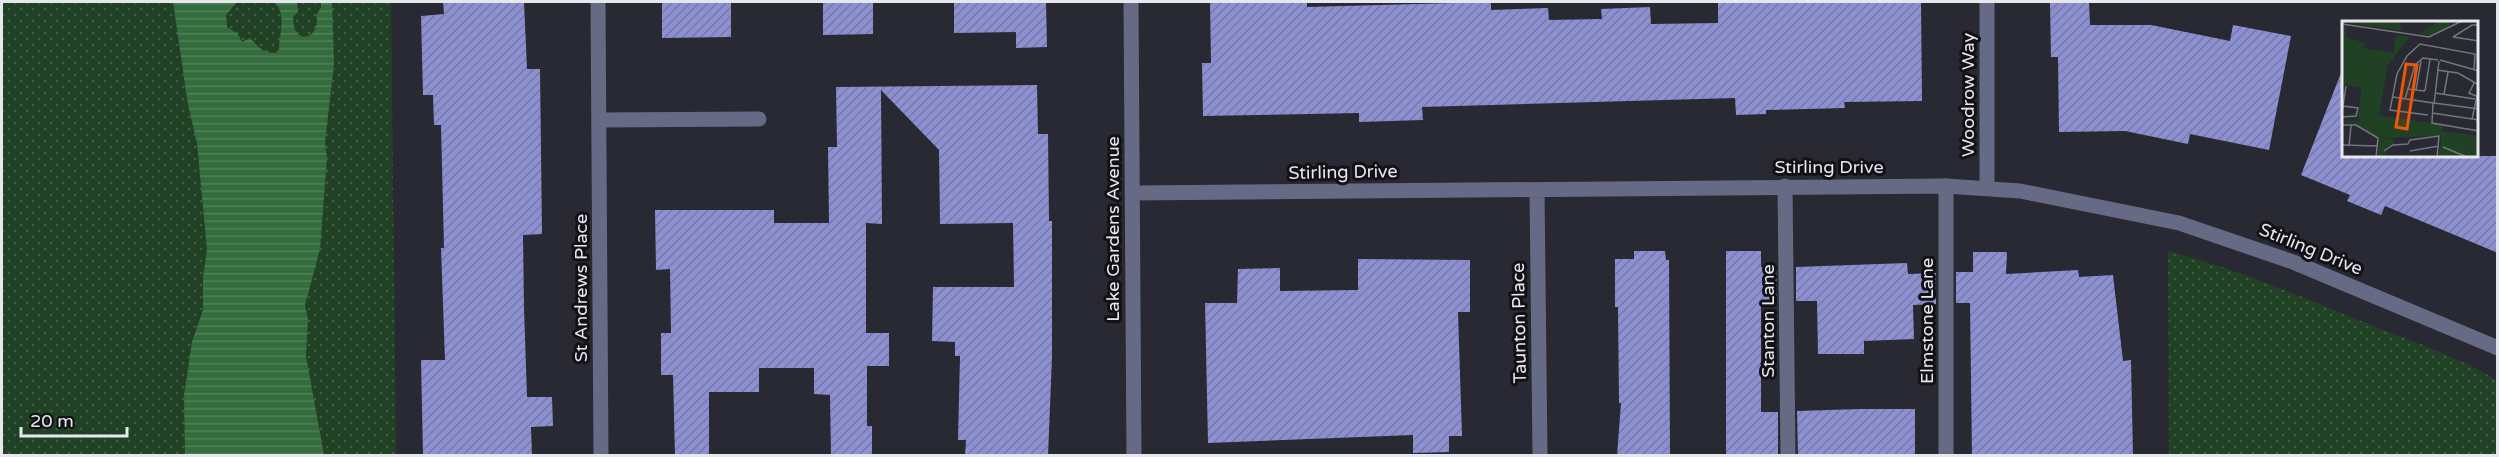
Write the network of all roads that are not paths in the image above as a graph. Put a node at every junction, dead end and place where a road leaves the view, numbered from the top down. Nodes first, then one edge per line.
1 (598, 2) edge
2 (1131, 2) edge
3 (1987, 2) edge
4 (759, 119) dead end
5 (599, 120) junction
6 (1785, 186) junction
7 (1946, 186) junction
8 (1987, 188) junction
9 (1537, 190) junction
10 (1133, 193) junction
11 (2498, 348) edge
12 (601, 456) edge
13 (1134, 456) edge
14 (1540, 456) edge
15 (1788, 456) edge
16 (1946, 456) edge

1 - 5 street, St Andrews Place
2 - 10 street, Lake Gardens Avenue
3 - 8 street, Woodrow Way
4 - 5 street
5 - 12 street, St Andrews Place
6 - 7 street, Stirling Drive
6 - 9 street, Stirling Drive
6 - 15 street, Stanton Lane
7 - 8 street, Stirling Drive
7 - 16 street, Elmstone Lane
8 - 11 street, Stirling Drive
9 - 10 street, Stirling Drive
9 - 14 street, Taunton Place
10 - 13 street, Lake Gardens Avenue

